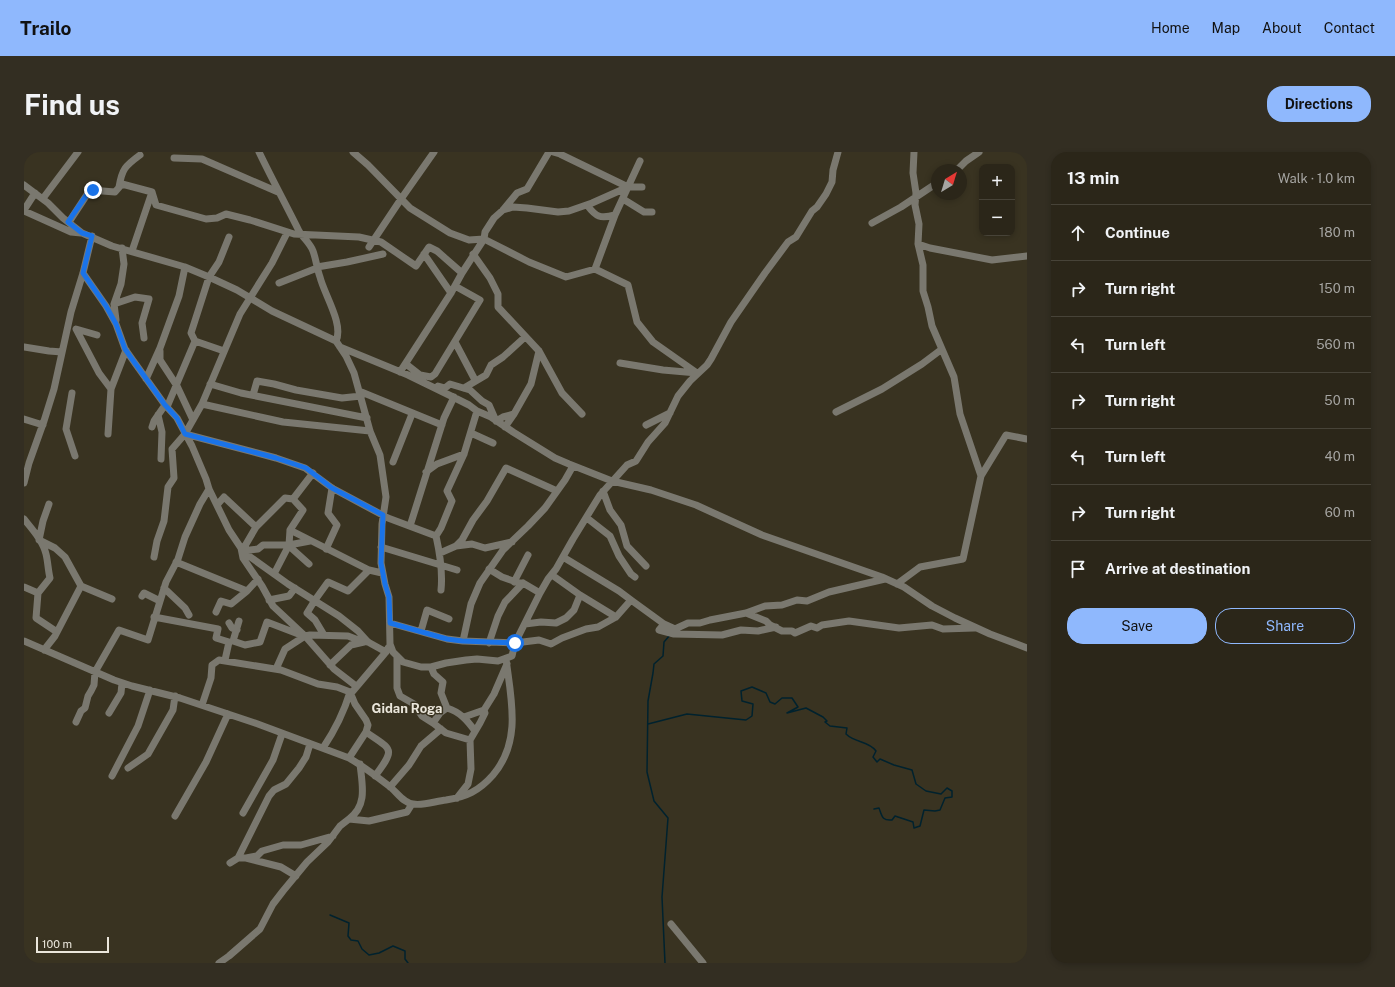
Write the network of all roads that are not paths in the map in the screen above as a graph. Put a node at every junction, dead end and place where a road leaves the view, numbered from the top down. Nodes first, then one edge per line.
1 (78, 152) edge
2 (260, 152) edge
3 (353, 152) edge
4 (434, 152) edge
5 (549, 152) edge
6 (553, 152) edge
7 (838, 152) edge
8 (914, 152) edge
9 (979, 152) edge
10 (140, 155) dead end
11 (174, 158) dead end
12 (640, 161) dead end
13 (964, 164) edge
14 (24, 185) edge
15 (119, 187) junction
16 (642, 187) dead end
17 (628, 188) junction
18 (931, 188) edge
19 (152, 192) junction
20 (278, 192) junction
21 (36, 193) junction
22 (916, 197) junction
23 (42, 198) junction
24 (401, 199) junction
25 (623, 199) junction
26 (587, 205) junction
27 (24, 210) edge
28 (503, 210) junction
29 (652, 212) dead end
30 (615, 215) junction
31 (68, 222) junction
32 (872, 222) dead end
33 (82, 233) junction
34 (287, 233) junction
35 (301, 234) junction
36 (92, 236) junction
37 (229, 237) dead end
38 (484, 239) junction
39 (918, 244) junction
40 (369, 247) dead end
41 (122, 248) junction
42 (132, 251) junction
43 (383, 254) dead end
44 (424, 254) junction
45 (473, 254) junction
46 (1027, 256) edge
47 (184, 266) junction
48 (317, 267) junction
49 (595, 269) junction
50 (83, 273) junction
51 (462, 273) junction
52 (209, 277) junction
53 (279, 283) dead end
54 (455, 286) junction
55 (451, 293) junction
56 (249, 298) junction
57 (114, 304) junction
58 (116, 324) junction
59 (97, 335) dead end
60 (525, 337) junction
61 (144, 338) dead end
62 (196, 340) junction
63 (455, 342) junction
64 (337, 344) junction
65 (24, 347) edge
66 (160, 348) junction
67 (942, 349) junction
68 (126, 350) junction
69 (224, 351) junction
70 (539, 351) junction
71 (62, 352) junction
72 (620, 363) dead end
73 (406, 364) junction
74 (400, 372) junction
75 (697, 373) junction
76 (420, 375) junction
77 (146, 379) junction
78 (476, 380) junction
79 (210, 384) junction
80 (177, 386) junction
81 (464, 388) junction
82 (111, 389) junction
83 (72, 393) dead end
84 (360, 393) junction
85 (253, 396) junction
86 (454, 397) junction
87 (202, 404) junction
88 (166, 406) junction
89 (477, 411) junction
90 (836, 412) dead end
91 (670, 413) junction
92 (412, 414) junction
93 (514, 414) junction
94 (582, 414) dead end
95 (158, 415) junction
96 (367, 418) junction
97 (24, 419) edge
98 (193, 420) junction
99 (496, 421) junction
100 (43, 425) junction
101 (442, 425) junction
102 (646, 425) dead end
103 (152, 427) dead end
104 (505, 427) junction
105 (370, 431) junction
106 (471, 433) junction
107 (108, 434) dead end
108 (185, 434) junction
109 (1027, 439) edge
110 (493, 444) dead end
111 (464, 454) junction
112 (75, 456) dead end
113 (161, 459) dead end
114 (394, 462) dead end
115 (573, 466) junction
116 (426, 472) junction
117 (313, 473) junction
118 (981, 476) junction
119 (612, 481) junction
120 (24, 483) edge
121 (332, 488) junction
122 (209, 489) junction
123 (557, 491) junction
124 (603, 491) junction
125 (292, 499) junction
126 (49, 504) dead end
127 (217, 505) junction
128 (383, 515) junction
129 (587, 518) junction
130 (24, 519) edge
131 (410, 526) junction
132 (256, 527) junction
133 (290, 530) junction
134 (436, 536) junction
135 (39, 540) junction
136 (310, 541) junction
137 (513, 542) junction
138 (289, 545) junction
139 (456, 546) junction
140 (381, 548) junction
141 (326, 549) junction
142 (242, 551) junction
143 (440, 553) junction
144 (528, 555) dead end
145 (154, 557) dead end
146 (563, 557) junction
147 (176, 562) junction
148 (309, 564) dead end
149 (442, 565) junction
150 (646, 566) dead end
151 (489, 569) junction
152 (368, 570) junction
153 (457, 570) dead end
154 (382, 573) junction
155 (274, 574) junction
156 (552, 575) junction
157 (635, 578) dead end
158 (258, 579) junction
159 (885, 579) junction
160 (514, 582) junction
161 (523, 583) junction
162 (897, 584) junction
163 (81, 586) junction
164 (24, 588) edge
165 (164, 588) junction
166 (295, 588) junction
167 (441, 590) dead end
168 (247, 591) junction
169 (38, 593) junction
170 (540, 593) junction
171 (580, 595) junction
172 (142, 596) dead end
173 (112, 599) dead end
174 (269, 600) junction
175 (315, 600) junction
176 (631, 600) junction
177 (160, 601) junction
178 (216, 612) dead end
179 (746, 613) junction
180 (189, 615) dead end
181 (154, 617) junction
182 (616, 617) junction
183 (449, 619) dead end
184 (239, 621) dead end
185 (229, 623) dead end
186 (390, 623) junction
187 (525, 624) junction
188 (664, 624) junction
189 (776, 627) junction
190 (977, 628) junction
191 (237, 630) junction
192 (323, 631) junction
193 (421, 631) junction
194 (57, 632) junction
195 (305, 636) junction
196 (24, 641) edge
197 (231, 641) junction
198 (462, 641) junction
199 (368, 642) junction
200 (489, 643) junction
201 (515, 643) junction
202 (390, 644) junction
203 (1027, 648) edge
204 (44, 650) junction
205 (386, 652) junction
206 (397, 656) junction
207 (225, 660) junction
208 (507, 661) junction
209 (330, 665) junction
210 (431, 667) junction
211 (276, 669) junction
212 (95, 672) junction
213 (122, 683) junction
214 (356, 686) junction
215 (150, 690) junction
216 (350, 692) junction
217 (175, 696) junction
218 (202, 705) junction
219 (447, 708) junction
220 (484, 710) junction
221 (109, 713) dead end
222 (228, 714) junction
223 (464, 717) junction
224 (76, 722) dead end
225 (433, 723) junction
226 (441, 729) junction
227 (476, 731) junction
228 (366, 732) junction
229 (282, 734) junction
230 (470, 740) junction
231 (310, 744) junction
232 (323, 748) junction
233 (349, 758) junction
234 (360, 764) junction
235 (128, 768) dead end
236 (112, 776) dead end
237 (375, 776) junction
238 (390, 787) junction
239 (457, 798) junction
240 (412, 804) junction
241 (243, 813) dead end
242 (175, 816) dead end
243 (349, 819) junction
244 (335, 835) junction
245 (238, 858) junction
246 (246, 858) junction
247 (230, 863) dead end
248 (296, 876) junction
249 (671, 924) dead end
250 (219, 963) edge
251 (703, 963) edge

1 - 23 street
2 - 20 street
3 - 24 street
4 - 24 street
5 - 28 street
6 - 17 street
7 - 75 street
8 - 22 street
9 - 13 street
10 - 15 street
11 - 20 street
12 - 17 street
14 - 21 street
15 - 19 street
15 - 31 street
16 - 17 street
17 - 25 street
17 - 26 street
18 - 22 street
19 - 34 street
19 - 42 street
20 - 35 street
21 - 23 street
21 - 27 street
22 - 32 street
22 - 39 street
23 - 31 street
24 - 38 street
24 - 40 street
25 - 29 street
25 - 30 street
26 - 28 street
26 - 30 street
27 - 33 street
28 - 38 street
30 - 49 street
31 - 33 street
33 - 36 street
34 - 35 street
34 - 56 street
35 - 44 street
35 - 48 street
36 - 41 street
36 - 50 street
37 - 52 street
38 - 45 street
38 - 49 street
39 - 46 street
39 - 67 street
41 - 42 street
41 - 57 street
42 - 47 street
43 - 48 street
44 - 51 street
44 - 55 street
45 - 51 street
45 - 60 street
47 - 52 street
47 - 66 street
48 - 53 street
48 - 64 street
49 - 75 street
50 - 58 street
50 - 71 street
51 - 54 street
52 - 56 street
52 - 62 street
54 - 55 street
54 - 63 street
55 - 73 street
56 - 64 street
56 - 69 street
57 - 58 street
57 - 61 street
58 - 68 street
59 - 82 street
60 - 70 street
60 - 78 street
62 - 69 street
62 - 80 street
63 - 76 street
63 - 78 street
64 - 74 street
64 - 84 street
65 - 71 street
66 - 77 street
66 - 80 street
67 - 90 street
67 - 118 street
68 - 77 street
68 - 82 street
69 - 79 street
70 - 93 street
70 - 94 street
71 - 100 street
72 - 75 street
73 - 74 street
73 - 76 street
74 - 86 street
75 - 91 street
76 - 81 street
77 - 88 street
78 - 81 street
79 - 85 street
79 - 87 street
80 - 88 street
80 - 98 street
81 - 99 street
82 - 107 street
83 - 112 street
84 - 85 street
84 - 92 street
84 - 96 street
85 - 96 street
86 - 89 street
86 - 101 street
87 - 98 street
87 - 105 street
88 - 95 street
88 - 108 street
89 - 99 street
89 - 106 street
91 - 102 street
91 - 119 street
92 - 101 street
92 - 114 street
93 - 99 street
93 - 104 street
95 - 103 street
95 - 113 street
96 - 105 street
97 - 100 street
98 - 108 street
99 - 104 street
100 - 120 street
101 - 116 street
104 - 115 street
105 - 128 street
106 - 110 street
106 - 111 street
108 - 117 street
108 - 122 street
108 - 145 street
109 - 118 street
111 - 116 street
111 - 134 street
115 - 119 street
115 - 123 street
116 - 131 street
117 - 121 street
117 - 125 street
118 - 162 street
119 - 124 street
119 - 159 street
121 - 128 street
121 - 141 street
122 - 127 street
122 - 147 street
123 - 137 street
123 - 139 street
124 - 129 street
124 - 150 street
125 - 132 street
125 - 133 street
126 - 135 street
127 - 132 street
127 - 142 street
128 - 131 street
128 - 140 street
129 - 146 street
129 - 157 street
130 - 135 street
131 - 134 street
132 - 142 street
133 - 136 street
133 - 138 street
134 - 143 street
135 - 163 street
135 - 169 street
136 - 138 street
136 - 141 street
137 - 139 street
137 - 151 street
138 - 142 street
138 - 148 street
138 - 155 street
139 - 143 street
140 - 149 street
140 - 154 street
141 - 152 street
142 - 155 street
142 - 158 street
143 - 149 street
144 - 160 street
146 - 156 street
146 - 176 street
147 - 165 street
147 - 168 street
149 - 153 street
149 - 167 street
151 - 160 street
151 - 198 street
152 - 154 street
152 - 175 street
154 - 186 street
155 - 166 street
156 - 170 street
156 - 171 street
158 - 168 street
158 - 174 street
159 - 162 street
159 - 179 street
160 - 161 street
161 - 170 street
161 - 200 street
162 - 190 street
163 - 173 street
163 - 194 street
164 - 169 street
165 - 177 street
165 - 180 street
166 - 174 street
166 - 175 street
168 - 178 street
169 - 194 street
170 - 187 street
171 - 182 street
171 - 187 street
172 - 177 street
174 - 195 street
175 - 192 street
175 - 199 street
176 - 182 street
176 - 188 street
177 - 181 street
179 - 188 street
179 - 189 street
181 - 197 street
181 - 212 street
182 - 201 street
183 - 193 street
184 - 191 street
185 - 191 street
186 - 193 street
186 - 202 street
187 - 201 street
188 - 189 street
189 - 190 street
190 - 203 street
191 - 197 street
192 - 195 street
192 - 199 street
193 - 198 street
194 - 204 street
195 - 197 street
195 - 209 street
195 - 211 street
196 - 204 street
197 - 207 street
198 - 200 street
199 - 205 street
199 - 209 street
200 - 201 street
201 - 208 street
202 - 205 street
202 - 206 street
204 - 212 street
205 - 214 street
206 - 210 street
206 - 225 street
207 - 211 street
207 - 218 street
208 - 210 street
208 - 220 street
208 - 239 street
209 - 214 street
210 - 219 street
211 - 216 street
212 - 213 street
212 - 224 street
213 - 215 street
213 - 221 street
214 - 216 street
215 - 217 street
215 - 236 street
216 - 228 street
216 - 232 street
217 - 218 street
217 - 235 street
218 - 222 street
219 - 223 street
219 - 225 street
220 - 223 street
220 - 227 street
222 - 229 street
222 - 242 street
223 - 227 street
225 - 226 street
226 - 230 street
226 - 238 street
227 - 230 street
228 - 233 street
228 - 237 street
229 - 231 street
229 - 241 street
230 - 239 street
231 - 232 street
231 - 245 street
232 - 233 street
233 - 234 street
234 - 237 street
234 - 243 street
237 - 238 street
238 - 240 street
239 - 240 street
240 - 243 street
243 - 244 street
244 - 246 street
244 - 248 street
245 - 246 street
245 - 247 street
246 - 248 street
248 - 250 street
249 - 251 street

